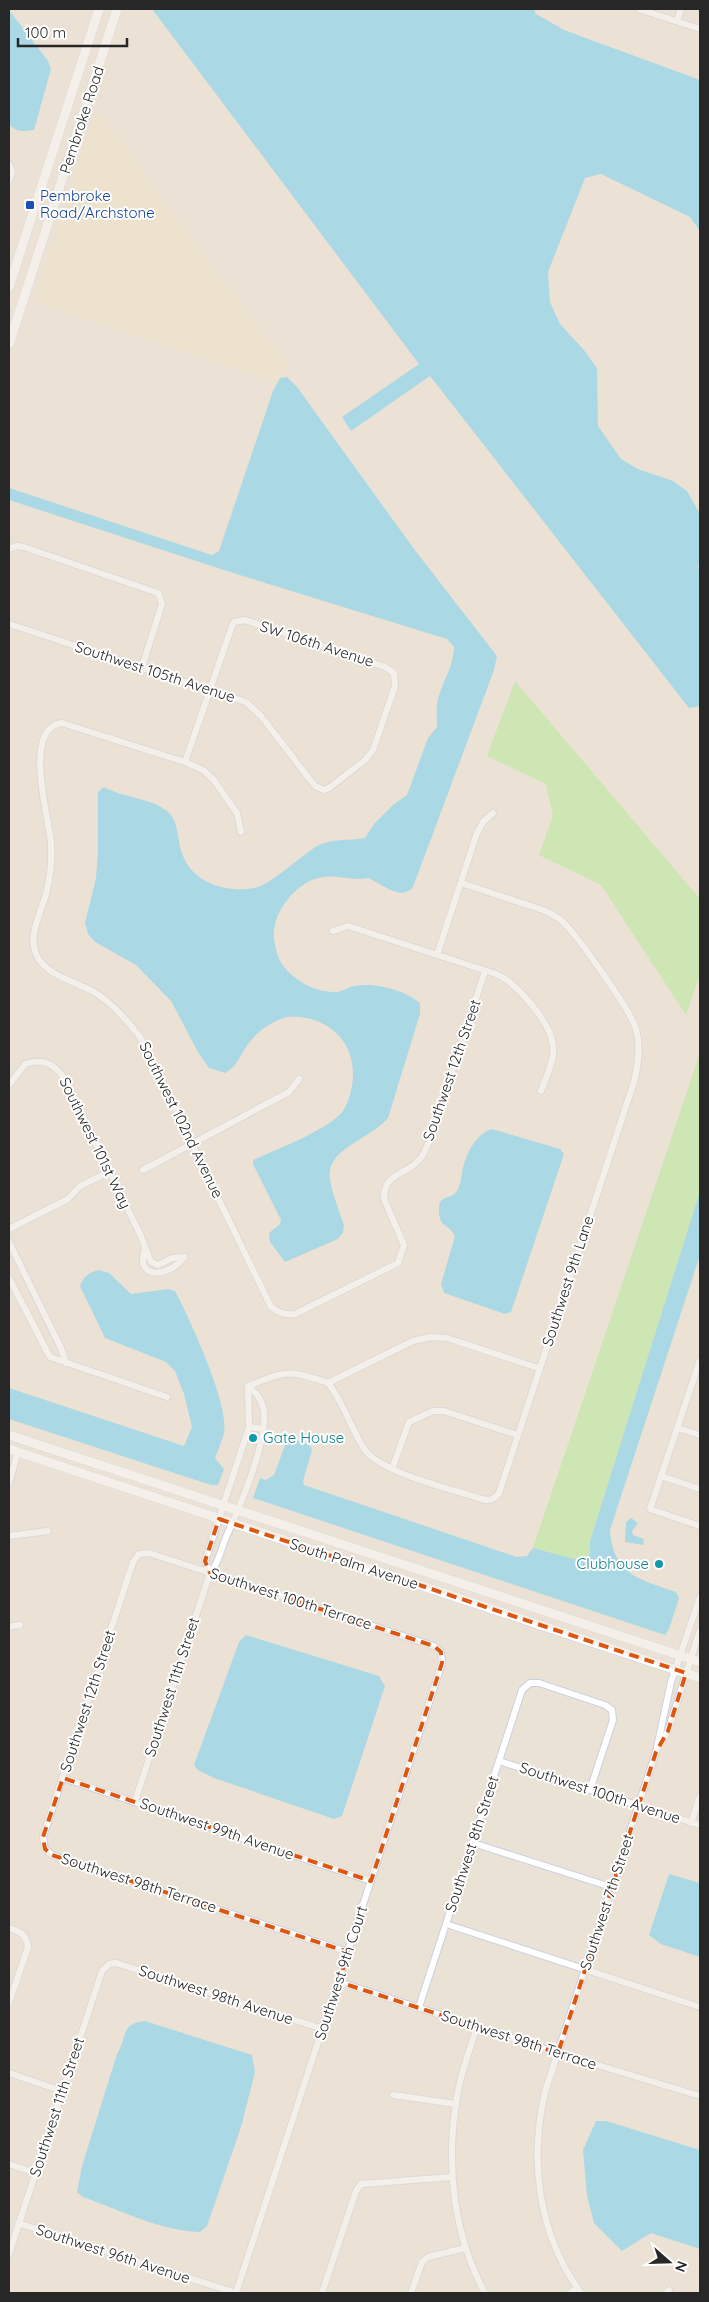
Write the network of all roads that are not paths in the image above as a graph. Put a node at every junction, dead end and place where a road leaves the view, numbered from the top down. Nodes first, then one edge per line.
1 (99, 9) edge
2 (117, 9) edge
3 (639, 9) edge
4 (681, 9) edge
5 (677, 21) junction
6 (700, 29) edge
7 (73, 90) junction
8 (89, 96) junction
9 (9, 164) edge
10 (9, 181) edge
11 (9, 287) edge
12 (9, 344) edge
13 (9, 549) edge
14 (9, 624) edge
15 (142, 667) junction
16 (209, 691) junction
17 (185, 762) junction
18 (324, 790) joint
19 (493, 813) dead end
20 (241, 832) dead end
21 (461, 883) junction
22 (334, 931) dead end
23 (437, 955) junction
24 (485, 971) junction
25 (299, 1079) dead end
26 (9, 1085) edge
27 (541, 1091) dead end
28 (193, 1144) junction
29 (142, 1170) dead end
30 (109, 1172) junction
31 (9, 1229) edge
32 (9, 1242) edge
33 (145, 1248) junction
34 (9, 1278) edge
35 (287, 1315) joint
36 (700, 1360) edge
37 (66, 1363) junction
38 (538, 1368) junction
39 (698, 1374) edge
40 (328, 1383) junction
41 (248, 1386) junction
42 (168, 1396) dead end
43 (249, 1427) junction
44 (677, 1428) junction
45 (263, 1429) junction
46 (9, 1435) edge
47 (700, 1435) edge
48 (517, 1436) junction
49 (13, 1451) edge
50 (392, 1469) junction
51 (10, 1475) edge
52 (661, 1476) junction
53 (9, 1482) edge
54 (700, 1489) edge
55 (223, 1505) junction
56 (238, 1510) junction
57 (219, 1519) junction
58 (233, 1524) junction
59 (700, 1526) edge
60 (48, 1531) dead end
61 (9, 1536) edge
62 (139, 1554) joint
63 (210, 1572) junction
64 (700, 1597) edge
65 (20, 1625) dead end
66 (9, 1627) edge
67 (700, 1630) edge
68 (441, 1652) joint
69 (681, 1656) junction
70 (696, 1661) edge
71 (677, 1670) junction
72 (686, 1673) junction
73 (700, 1678) edge
74 (656, 1752) junction
75 (499, 1761) junction
76 (63, 1778) junction
77 (590, 1790) junction
78 (700, 1796) edge
79 (135, 1801) junction
80 (638, 1806) junction
81 (691, 1822) junction
82 (700, 1825) edge
83 (473, 1843) junction
84 (45, 1849) joint
85 (371, 1881) junction
86 (611, 1887) junction
87 (446, 1924) junction
88 (9, 1928) edge
89 (348, 1952) junction
90 (109, 1964) joint
91 (585, 1969) junction
92 (339, 1982) junction
93 (9, 2003) edge
94 (418, 2007) junction
95 (700, 2007) edge
96 (477, 2027) junction
97 (323, 2029) junction
98 (558, 2053) junction
99 (9, 2073) edge
100 (62, 2091) junction
101 (393, 2095) dead end
102 (700, 2096) edge
103 (456, 2104) junction
104 (9, 2164) edge
105 (35, 2173) junction
106 (452, 2177) junction
107 (18, 2223) junction
108 (465, 2248) junction
109 (9, 2254) edge
110 (579, 2291) edge
111 (236, 2293) edge
112 (322, 2293) edge
113 (411, 2293) edge
114 (485, 2293) edge
115 (570, 2293) edge

1 - 7 main road, Pembroke Road
2 - 8 main road, Pembroke Road
3 - 5 street
4 - 5 street
5 - 6 street
7 - 8 main road
7 - 11 main road, Pembroke Road
8 - 12 main road, Pembroke Road
9 - 10 street
13 - 15 street
14 - 15 street, Southwest 105th Avenue
15 - 16 street, Southwest 105th Avenue
16 - 17 street
16 - 18 street, Southwest 105th Avenue
16 - 18 street, SW 106th Avenue
17 - 20 street
17 - 28 street, Southwest 102nd Avenue
19 - 21 street
21 - 23 street
21 - 38 street, Southwest 9th Lane
22 - 23 street
23 - 24 street
24 - 27 street
24 - 35 street, Southwest 12th Street
25 - 28 street
26 - 30 street, Southwest 101st Way
28 - 29 street
28 - 35 street, Southwest 102nd Avenue
30 - 31 street
30 - 33 street, Southwest 101st Way
32 - 37 street
33 - 33 street, Southwest 101st Way
34 - 37 street
36 - 39 street
37 - 42 street
38 - 40 street
38 - 48 street, Southwest 9th Lane
39 - 44 street
40 - 41 street
40 - 50 street
41 - 43 street, Southwest 11th Street
41 - 45 street, Southwest 11th Street
43 - 45 street
43 - 55 street, Southwest 11th Street
44 - 47 street
44 - 52 street
45 - 56 street, Southwest 11th Street
46 - 55 main road, South Palm Avenue
48 - 50 street
48 - 50 street, Southwest 9th Lane
49 - 51 street
49 - 57 main road, South Palm Avenue
51 - 53 street
52 - 54 street
52 - 59 street
55 - 56 main road, South Palm Avenue
55 - 57 street, Southwest 11th Street
56 - 58 street, Southwest 11th Street
56 - 69 main road, South Palm Avenue
57 - 58 main road, South Palm Avenue
57 - 63 street, Southwest 11th Street
58 - 63 street, Southwest 11th Street
58 - 71 main road, South Palm Avenue
60 - 61 street
62 - 63 street, Southwest 100th Terrace
62 - 76 street, Southwest 12th Street
63 - 68 street, Southwest 100th Terrace
63 - 79 street, Southwest 11th Street
64 - 69 street, Southwest 7th Street
65 - 66 street
67 - 70 street, Southwest 7th Street
68 - 85 street, Southwest 9th Court
69 - 70 main road, South Palm Avenue
69 - 71 street, Southwest 7th Street
70 - 72 street, Southwest 7th Street
71 - 72 main road, South Palm Avenue
71 - 74 street, Southwest 7th Street
72 - 73 main road, South Palm Avenue
72 - 74 street, Southwest 7th Street
74 - 80 street, Southwest 7th Street
75 - 77 street, Southwest 100th Avenue
75 - 77 street, Southwest 8th Street
75 - 83 street, Southwest 8th Street
76 - 79 street, Southwest 99th Avenue
76 - 84 street, Southwest 12th Street
77 - 80 street, Southwest 100th Avenue
78 - 81 street
79 - 85 street, Southwest 99th Avenue
80 - 81 street, Southwest 100th Avenue
80 - 86 street, Southwest 7th Street
81 - 82 street, Southwest 100th Avenue
83 - 86 street
83 - 87 street, Southwest 8th Street
84 - 89 street, Southwest 98th Terrace
85 - 89 street, Southwest 9th Court
86 - 91 street, Southwest 7th Street
87 - 91 street
87 - 94 street, Southwest 8th Street
88 - 93 street
89 - 92 street, Southwest 9th Court
90 - 97 street, Southwest 98th Avenue
90 - 100 street, Southwest 11th Street
91 - 95 street
91 - 98 street, Southwest 7th Street
92 - 94 street, Southwest 98th Terrace
92 - 97 street, Southwest 9th Court
94 - 96 street, Southwest 98th Terrace
96 - 98 street, Southwest 98th Terrace
96 - 103 street
97 - 111 street, Southwest 9th Court
98 - 102 street, Southwest 98th Terrace
98 - 110 street
99 - 100 street
100 - 105 street, Southwest 11th Street
101 - 103 street
103 - 106 street
104 - 105 street
105 - 107 street, Southwest 11th Street
106 - 108 street
106 - 112 street
107 - 109 street, Southwest 11th Street
107 - 111 street, Southwest 96th Avenue
108 - 113 street
108 - 114 street
110 - 115 street

